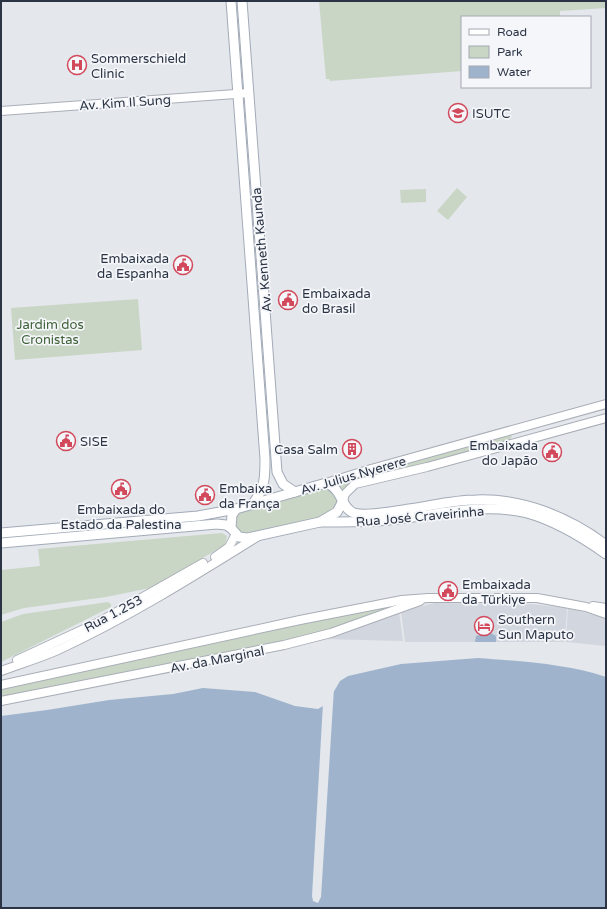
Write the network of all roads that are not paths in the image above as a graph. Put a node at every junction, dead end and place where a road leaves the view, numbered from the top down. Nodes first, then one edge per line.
1 (231, 1) edge
2 (242, 1) edge
3 (239, 93) junction
4 (248, 93) junction
5 (1, 111) edge
6 (606, 404) edge
7 (606, 418) edge
8 (326, 484) junction
9 (295, 492) junction
10 (343, 501) junction
11 (254, 502) junction
12 (236, 509) junction
13 (320, 522) junction
14 (120, 524) junction
15 (41, 530) junction
16 (233, 531) junction
17 (1, 533) edge
18 (120, 534) junction
19 (258, 537) junction
20 (42, 540) junction
21 (1, 543) edge
22 (606, 545) edge
23 (606, 554) edge
24 (428, 598) junction
25 (586, 607) junction
26 (606, 608) edge
27 (606, 614) edge
28 (1, 666) edge
29 (1, 671) edge
30 (1, 685) edge
31 (1, 701) edge

1 - 3 main road, Av. Kenneth Kaunda
2 - 4 main road, Av. Kenneth Kaunda
3 - 4 main road, Av. Kim Il Sung
3 - 5 main road, Av. Kim Il Sung
3 - 11 main road, Av. Kenneth Kaunda
4 - 9 main road, Av. Kenneth Kaunda
6 - 8 main road, Av. Julius Nyerere
7 - 10 main road
8 - 9 main road, Av. Julius Nyerere
8 - 10 main road, Rua José Craveirinha
9 - 11 main road, Av. Julius Nyerere
10 - 13 main road
10 - 22 main road, Rua José Craveirinha
11 - 12 main road, Av. Julius Nyerere
12 - 14 main road, Av. Julius Nyerere
12 - 16 main road
13 - 19 main road
13 - 23 main road, Rua José Craveirinha
14 - 15 main road, Av. Julius Nyerere
14 - 18 main road
15 - 17 main road, Av. Julius Nyerere
15 - 20 main road
16 - 18 main road
16 - 19 main road
16 - 28 main road, Rua 1.253
18 - 20 main road
19 - 29 main road
20 - 21 main road
24 - 25 main road, Av. da Marginal
24 - 30 main road, Av. da Marginal
24 - 31 main road, Av. da Marginal
25 - 26 main road
25 - 27 main road, Av. da Marginal

